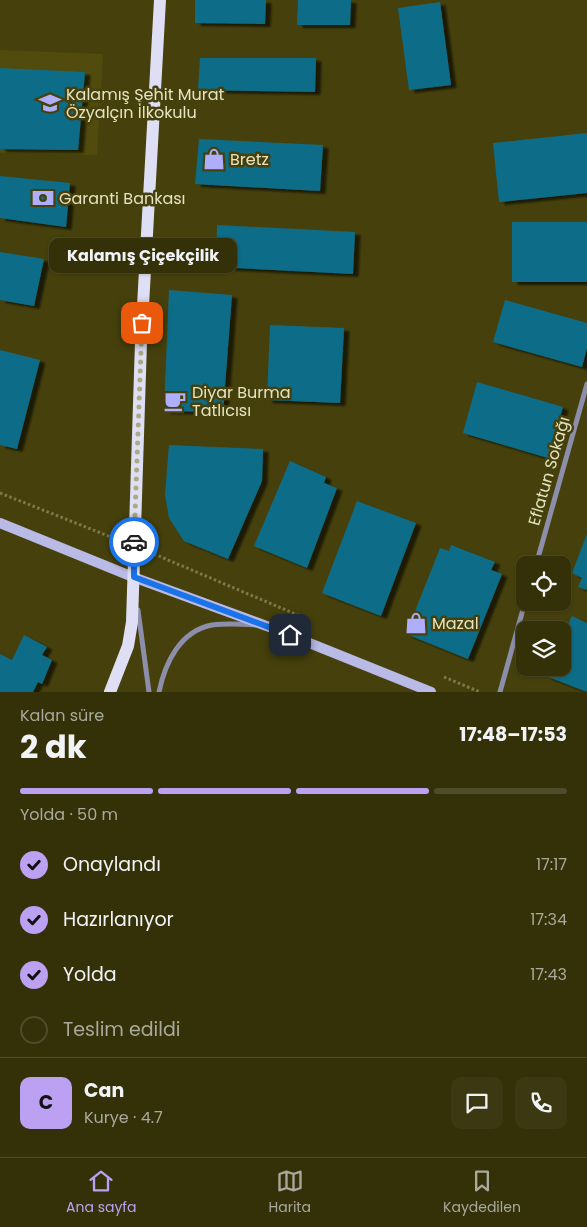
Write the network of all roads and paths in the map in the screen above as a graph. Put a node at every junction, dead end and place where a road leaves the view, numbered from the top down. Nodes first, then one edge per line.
1 (160, 0) edge
2 (587, 384) edge
3 (0, 493) edge
4 (0, 523) edge
5 (134, 546) junction
6 (539, 556) edge
7 (134, 577) junction
8 (523, 611) edge
9 (307, 619) dead end
10 (272, 628) junction
11 (444, 677) dead end
12 (110, 692) edge
13 (149, 692) edge
14 (159, 692) edge
15 (431, 692) edge
16 (480, 692) edge
17 (500, 692) edge

1 - 5 main road
2 - 6 street, Eflatun Sokağı
3 - 5 path
4 - 7 street
5 - 7 main road
5 - 9 path
7 - 10 street
7 - 12 main road
7 - 13 street
8 - 17 street
10 - 14 street
10 - 15 street
11 - 16 path

